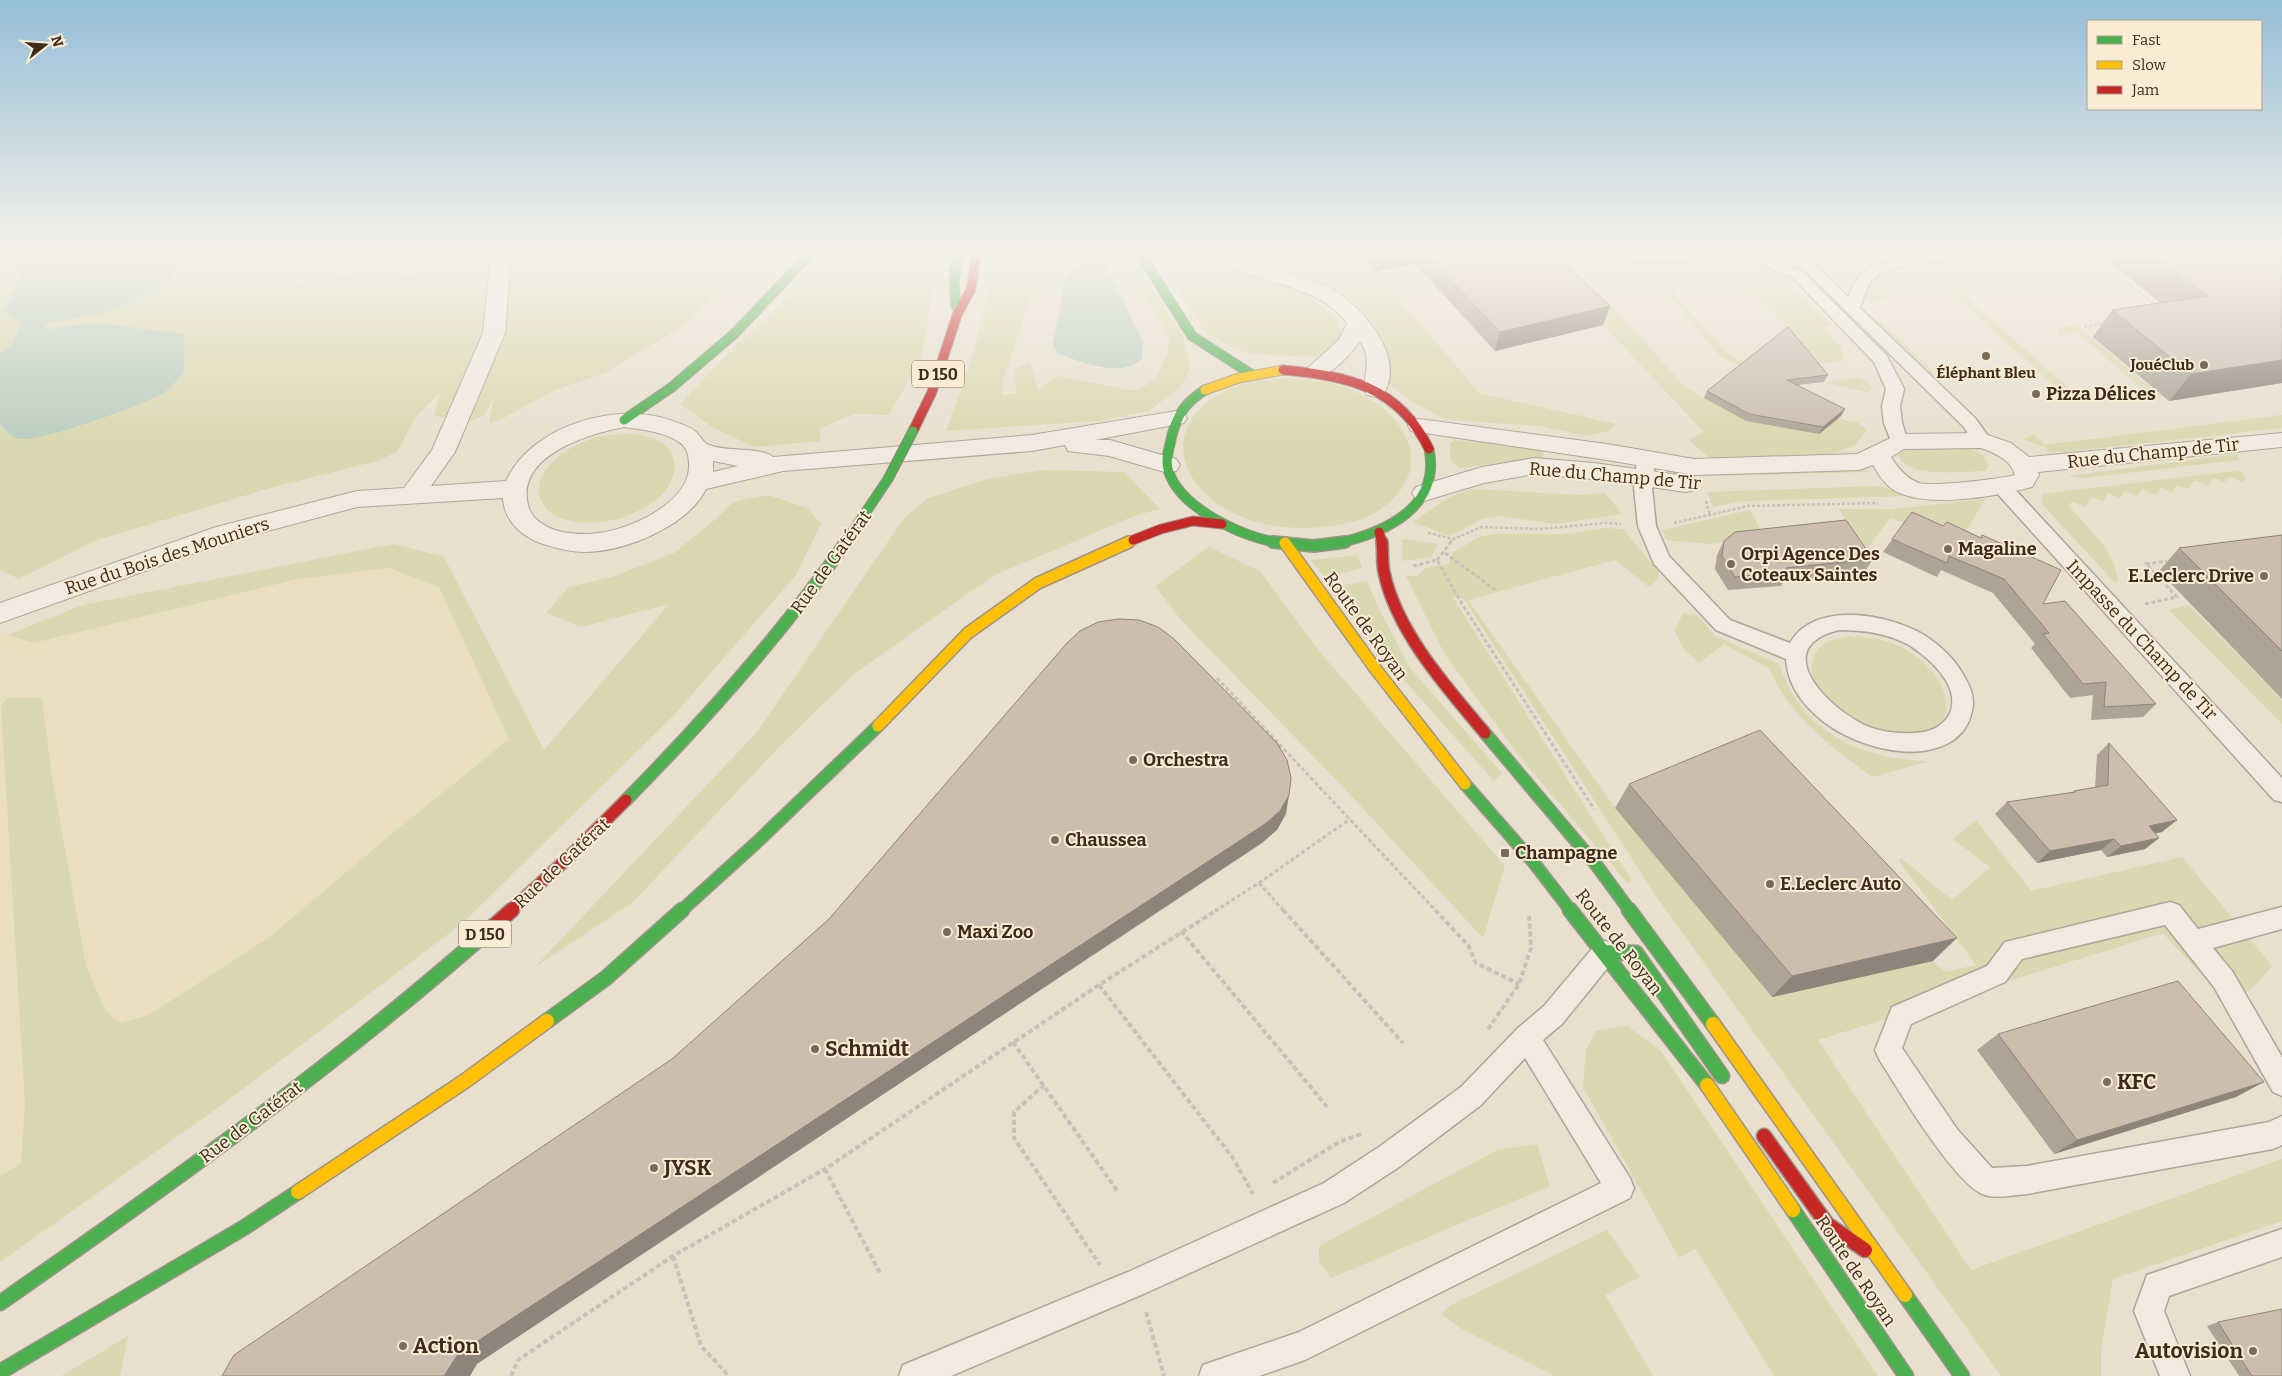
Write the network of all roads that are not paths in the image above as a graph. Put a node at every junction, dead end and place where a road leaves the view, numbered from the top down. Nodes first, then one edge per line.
1 (496, 316) edge
2 (751, 316) edge
3 (957, 316) edge
4 (1180, 316) edge
5 (1353, 316) edge
6 (1838, 316) edge
7 (1860, 316) edge
8 (1358, 322) junction
9 (1314, 372) junction
10 (1252, 374) junction
11 (1375, 390) junction
12 (1176, 418) junction
13 (624, 420) junction
14 (1419, 426) junction
15 (1982, 440) junction
16 (2282, 440) edge
17 (1032, 442) junction
18 (1899, 442) junction
19 (700, 450) junction
20 (1878, 455) junction
21 (783, 463) junction
22 (1168, 465) junction
23 (2024, 465) junction
24 (1645, 469) junction
25 (699, 483) junction
26 (1898, 483) junction
27 (2002, 487) junction
28 (514, 488) junction
29 (1424, 493) junction
30 (411, 496) junction
31 (1222, 524) junction
32 (1379, 532) junction
33 (1285, 544) junction
34 (0, 613) edge
35 (1796, 654) junction
36 (2282, 793) edge
37 (2282, 918) edge
38 (2193, 942) junction
39 (1605, 952) junction
40 (1527, 1037) junction
41 (2282, 1082) edge
42 (1731, 1088) dead end
43 (1759, 1128) dead end
44 (2282, 1130) edge
45 (2282, 1243) edge
46 (1880, 1260) junction
47 (0, 1303) edge
48 (0, 1372) edge
49 (914, 1376) edge
50 (1214, 1376) edge
51 (1906, 1376) edge
52 (1962, 1376) edge
53 (2175, 1376) edge

1 - 30 street
2 - 13 main road
3 - 47 main road, Rue de Gatérat / D 150, bridge
4 - 10 main road
5 - 8 street
6 - 18 lane
7 - 15 lane
8 - 9 street
8 - 11 street
9 - 10 main road
9 - 11 main road
10 - 12 main road
11 - 14 main road
12 - 17 street
12 - 22 main road
13 - 19 street
13 - 28 street
14 - 24 street, Rue du Champ de Tir
14 - 29 main road
15 - 18 street
15 - 23 street
16 - 23 street, Rue du Champ de Tir
17 - 21 street
17 - 22 street
18 - 20 street, Rue du Champ de Tir
19 - 21 street
19 - 25 street
20 - 24 street, Rue du Champ de Tir
20 - 26 street
21 - 25 street
22 - 31 main road
23 - 27 street, Rue du Champ de Tir
24 - 26 street, Rue du Champ de Tir
24 - 29 street, Rue du Champ de Tir
24 - 35 lane
25 - 28 street
26 - 27 street, Rue du Champ de Tir
27 - 36 lane, Impasse du Champ de Tir
28 - 30 street, Rue du Bois des Mouniers
29 - 32 main road
30 - 34 street, Rue du Bois des Mouniers
31 - 33 main road
31 - 48 main road
32 - 33 main road
32 - 46 main road, Route de Royan
33 - 39 main road, Route de Royan
35 - 35 lane
37 - 38 lane
38 - 41 lane
38 - 44 lane
39 - 40 lane
39 - 42 main road
39 - 51 main road, Route de Royan
40 - 49 lane
40 - 50 lane
43 - 46 main road
45 - 53 lane
46 - 52 main road, Route de Royan

